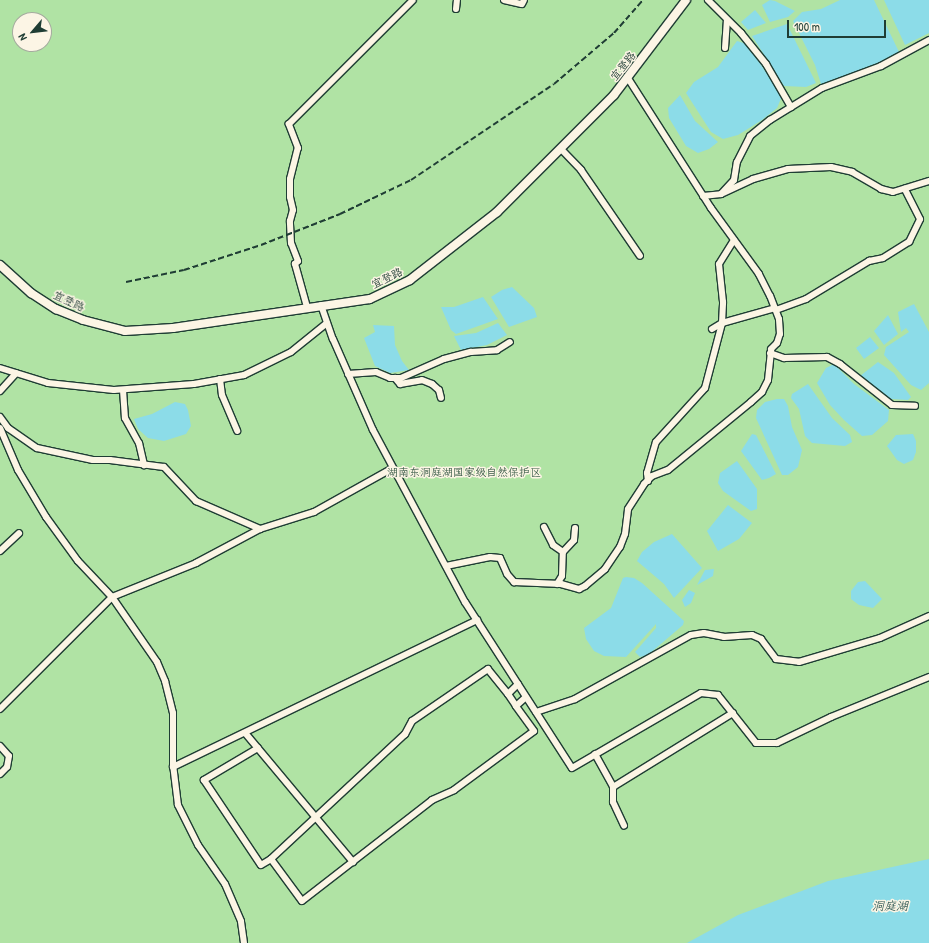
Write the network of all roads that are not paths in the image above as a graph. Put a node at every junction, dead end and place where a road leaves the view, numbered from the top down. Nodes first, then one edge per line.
1 (413, 0) edge
2 (457, 0) edge
3 (504, 0) edge
4 (524, 0) edge
5 (686, 0) edge
6 (708, 0) edge
7 (456, 8) dead end
8 (727, 20) junction
9 (929, 40) edge
10 (725, 48) dead end
11 (628, 78) junction
12 (791, 107) junction
13 (561, 149) junction
14 (929, 180) edge
15 (905, 189) junction
16 (721, 194) junction
17 (703, 196) junction
18 (734, 240) junction
19 (640, 256) dead end
20 (0, 265) edge
21 (321, 305) junction
22 (307, 307) junction
23 (775, 309) junction
24 (327, 323) junction
25 (722, 323) junction
26 (712, 329) dead end
27 (510, 342) dead end
28 (770, 353) junction
29 (0, 368) edge
30 (16, 373) junction
31 (348, 374) junction
32 (395, 378) junction
33 (220, 379) junction
34 (123, 390) junction
35 (0, 391) edge
36 (442, 398) dead end
37 (915, 406) dead end
38 (0, 417) edge
39 (0, 428) edge
40 (237, 431) dead end
41 (144, 465) junction
42 (393, 468) junction
43 (648, 481) junction
44 (544, 527) dead end
45 (575, 528) dead end
46 (260, 529) junction
47 (19, 533) dead end
48 (0, 552) edge
49 (564, 552) junction
50 (446, 566) junction
51 (557, 584) junction
52 (112, 597) junction
53 (929, 616) edge
54 (477, 620) junction
55 (929, 677) edge
56 (518, 684) junction
57 (508, 694) junction
58 (526, 697) junction
59 (516, 706) junction
60 (0, 709) edge
61 (536, 712) junction
62 (733, 713) junction
63 (246, 734) junction
64 (0, 746) edge
65 (258, 748) junction
66 (595, 754) junction
67 (173, 767) junction
68 (0, 774) edge
69 (613, 787) junction
70 (315, 817) junction
71 (624, 826) dead end
72 (271, 859) junction
73 (352, 862) junction
74 (244, 943) edge

1 - 22 street
2 - 7 street
3 - 4 street
5 - 11 street, 宜登路
6 - 8 street
8 - 10 street
8 - 12 street
9 - 12 street
11 - 13 street, 宜登路
11 - 17 street
12 - 16 street
13 - 19 street
13 - 21 street, 宜登路
14 - 15 street
15 - 16 street
15 - 23 street
16 - 17 street
17 - 18 street
18 - 23 street
18 - 25 street
20 - 22 street, 宜登路
21 - 22 street, 宜登路
21 - 24 street
23 - 25 street
23 - 28 street
24 - 31 street
24 - 33 street
25 - 26 street
25 - 43 street
27 - 32 street
28 - 37 street
28 - 43 street
29 - 30 street
30 - 34 street
30 - 35 street
31 - 32 street
31 - 42 street
32 - 36 street
33 - 34 street
33 - 40 street
34 - 41 street
38 - 41 street
39 - 52 street
41 - 46 street
42 - 46 street
42 - 50 street
43 - 51 street
44 - 49 street
45 - 49 street
46 - 52 street
47 - 48 street
49 - 51 street
50 - 51 street
50 - 54 street
52 - 60 street
52 - 67 street
53 - 61 street
54 - 56 street
54 - 63 street
55 - 62 street
56 - 57 street
56 - 58 street
57 - 59 street
57 - 70 street
58 - 59 street
58 - 61 street
59 - 73 street
61 - 66 street
62 - 66 street
62 - 69 street
63 - 65 street
63 - 67 street
64 - 68 street
65 - 70 street
65 - 72 street
66 - 69 street
67 - 74 street
69 - 71 street
70 - 72 street
70 - 73 street
72 - 73 street

